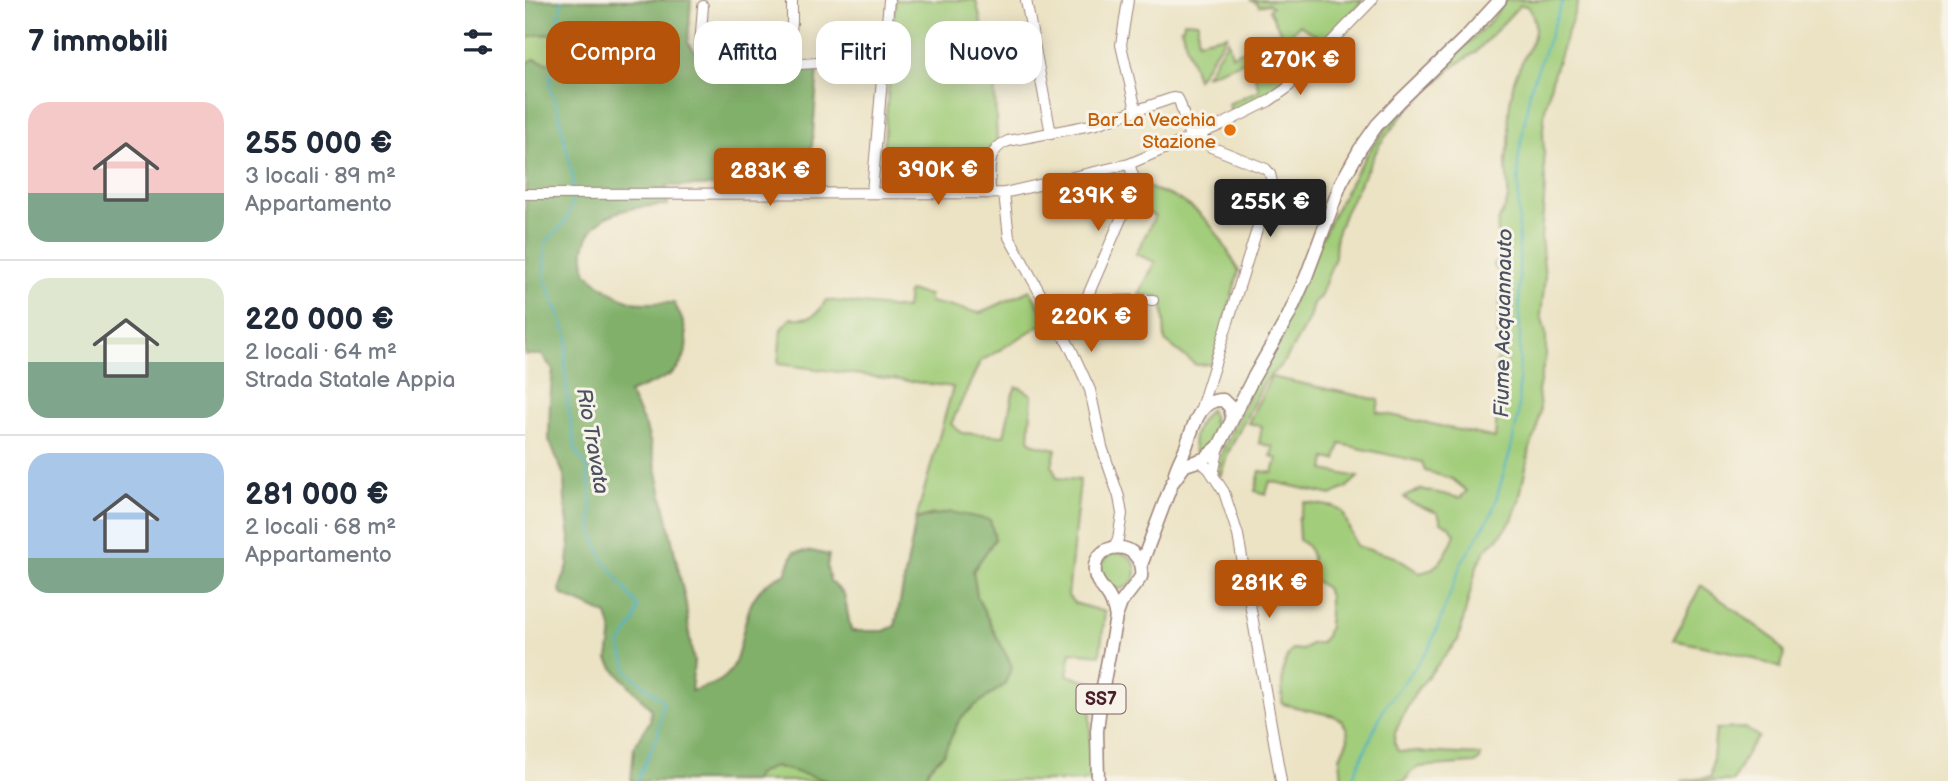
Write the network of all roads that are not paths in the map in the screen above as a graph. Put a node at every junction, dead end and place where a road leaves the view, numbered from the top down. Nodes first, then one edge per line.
1 (792, 0) edge
2 (889, 0) edge
3 (1026, 0) edge
4 (1128, 0) edge
5 (1372, 0) edge
6 (1500, 0) edge
7 (703, 6) dead end
8 (702, 21) edge
9 (792, 21) edge
10 (887, 21) edge
11 (882, 84) edge
12 (1136, 110) junction
13 (1051, 134) junction
14 (1195, 137) junction
15 (1129, 164) junction
16 (1033, 186) junction
17 (873, 191) junction
18 (990, 192) junction
19 (1004, 193) junction
20 (525, 194) edge
21 (1005, 218) junction
22 (1153, 300) dead end
23 (1043, 302) junction
24 (1085, 302) junction
25 (1252, 380) junction
26 (1209, 386) junction
27 (1223, 401) junction
28 (1200, 414) junction
29 (1232, 418) junction
30 (1188, 442) junction
31 (1219, 446) junction
32 (1198, 460) junction
33 (1213, 475) junction
34 (1172, 483) junction
35 (1149, 543) junction
36 (1123, 549) junction
37 (1141, 565) junction
38 (1104, 589) junction
39 (1131, 590) junction
40 (1116, 617) junction
41 (1098, 781) edge
42 (1281, 781) edge

1 - 9 street
2 - 10 street
3 - 13 street
4 - 12 street
5 - 14 street
6 - 25 main road
7 - 8 street
11 - 17 street
12 - 13 street
12 - 14 street
13 - 18 street
14 - 15 street
14 - 26 street
15 - 16 street
15 - 24 street
16 - 19 street
16 - 21 street
17 - 18 street
17 - 20 street
18 - 19 street
19 - 21 street
21 - 23 street
22 - 24 street
23 - 24 street
23 - 36 street
25 - 27 main road
25 - 29 main road
26 - 27 street
26 - 28 street
27 - 28 main road
27 - 29 main road
28 - 30 main road, SS7
29 - 31 main road
30 - 32 main road
30 - 34 main road, SS7
31 - 32 main road, SS7
31 - 33 street
32 - 33 street
32 - 34 main road, SS7
33 - 42 street
34 - 35 main road, SS7
35 - 36 main road
35 - 37 main road, SS7
36 - 37 main road
36 - 38 main road
37 - 39 main road, SS7
38 - 39 main road
38 - 40 main road
39 - 40 main road, SS7
40 - 41 main road, SS7

